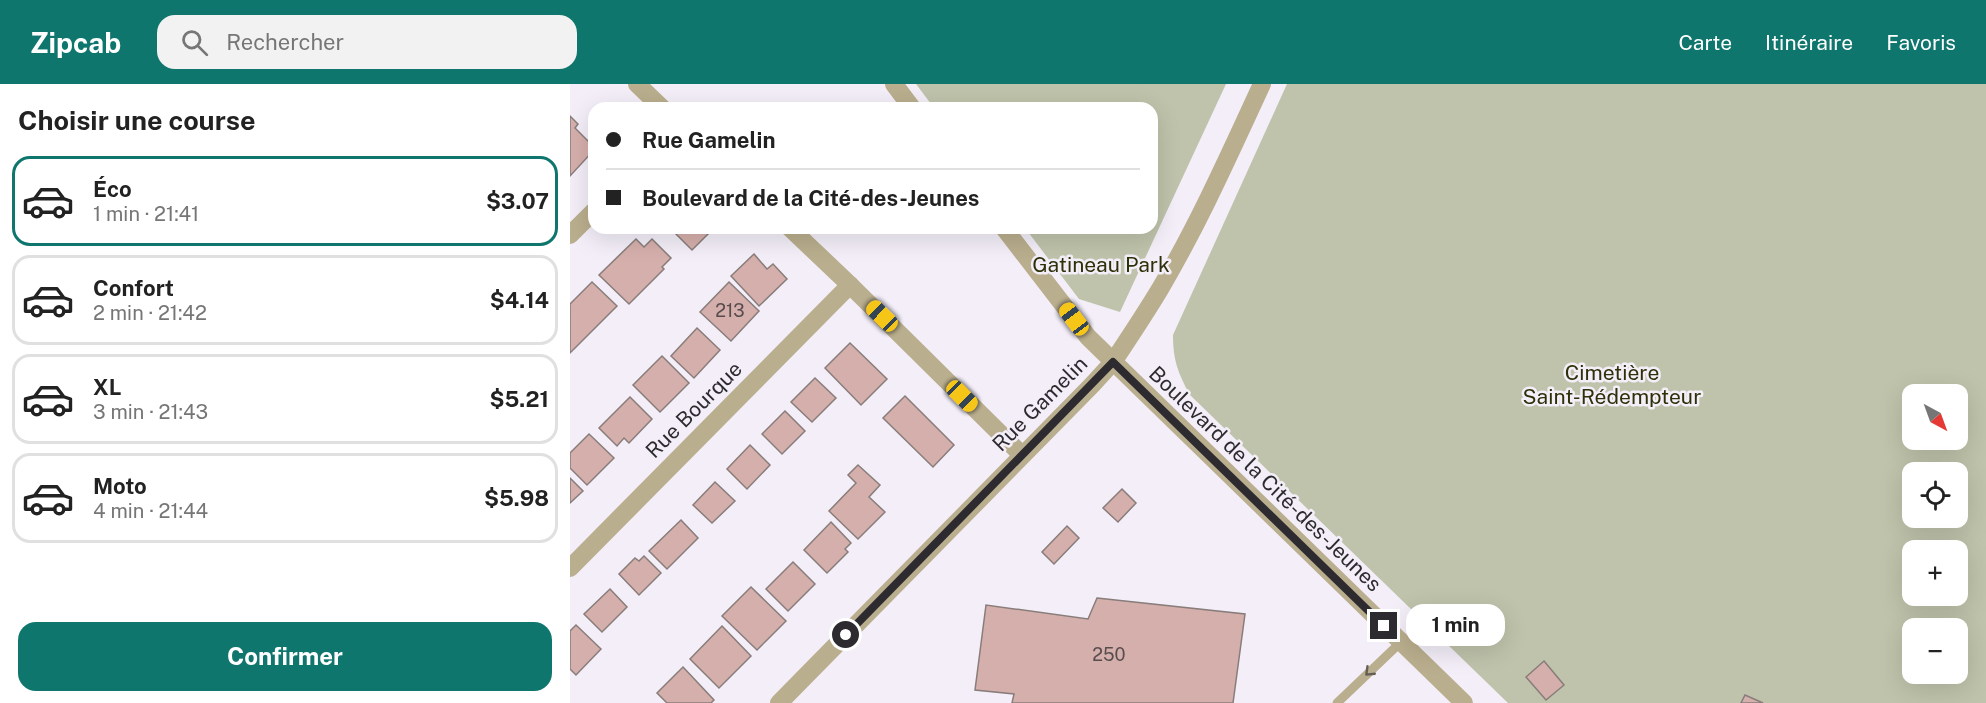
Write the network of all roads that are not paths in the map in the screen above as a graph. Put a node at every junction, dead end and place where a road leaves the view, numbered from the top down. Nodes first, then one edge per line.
1 (637, 84) edge
2 (894, 84) edge
3 (1262, 84) edge
4 (656, 102) edge
5 (908, 102) edge
6 (588, 217) edge
7 (796, 234) edge
8 (1009, 234) edge
9 (570, 235) edge
10 (850, 285) junction
11 (1113, 362) junction
12 (1022, 454) junction
13 (570, 568) edge
14 (1401, 642) junction
15 (779, 703) edge
16 (1337, 703) edge
17 (1464, 703) edge

1 - 4 street
2 - 5 street
3 - 11 street, Rue Gamelin
6 - 9 street
7 - 10 street
8 - 11 street, Boulevard de la Cité-des-Jeunes
10 - 12 street
10 - 13 street, Rue Bourque
11 - 12 street, Rue Gamelin
11 - 14 street, Boulevard de la Cité-des-Jeunes
12 - 15 street, Rue Gamelin
14 -> 16 lane
14 - 17 street, Boulevard de la Cité-des-Jeunes

